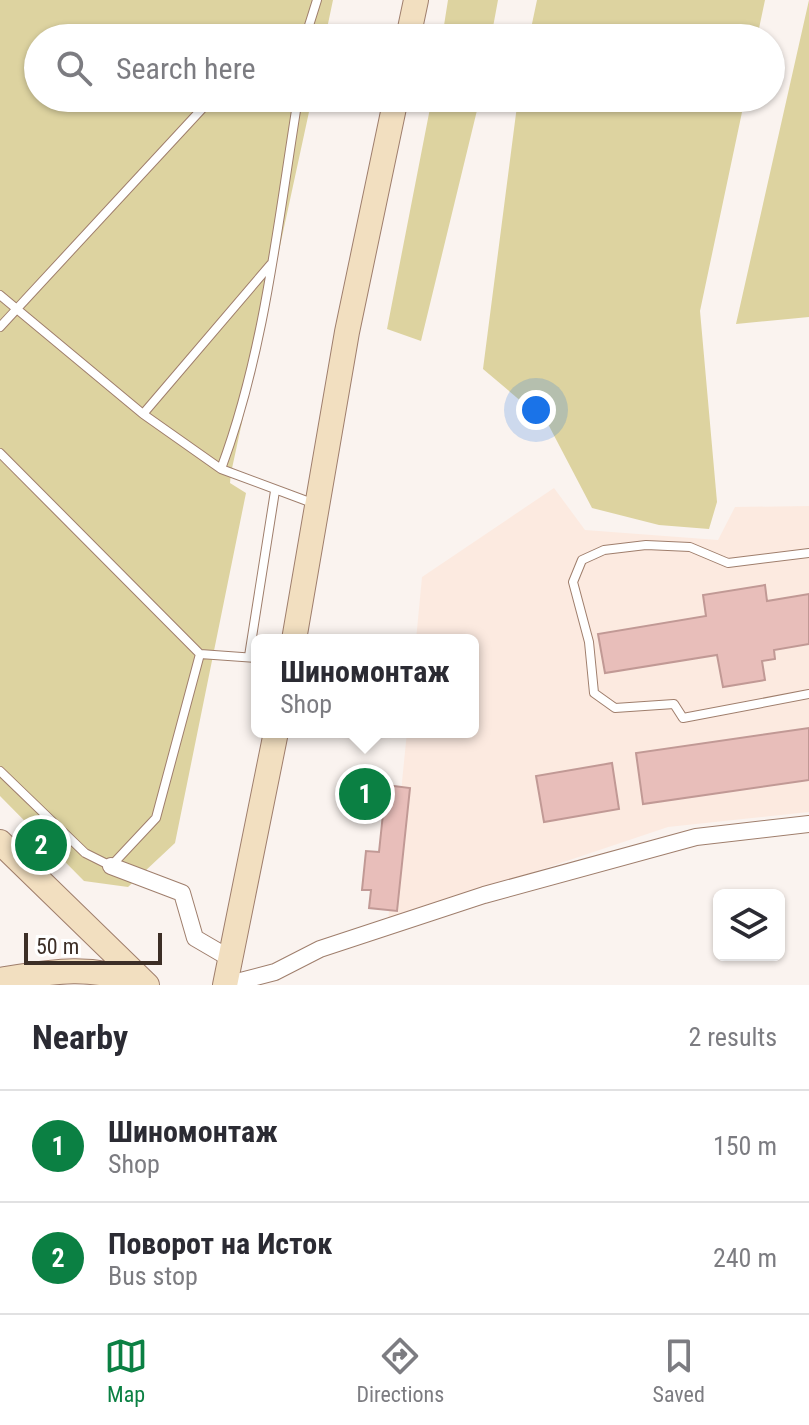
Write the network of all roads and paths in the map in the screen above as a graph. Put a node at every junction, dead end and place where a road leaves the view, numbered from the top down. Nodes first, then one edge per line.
1 (317, 0) edge
2 (416, 0) edge
3 (310, 24) edge
4 (411, 24) edge
5 (199, 112) edge
6 (296, 112) edge
7 (393, 112) edge
8 (271, 264) junction
9 (0, 295) edge
10 (15, 310) junction
11 (0, 327) edge
12 (143, 414) junction
13 (0, 453) edge
14 (221, 469) junction
15 (275, 491) junction
16 (319, 506) junction
17 (809, 553) edge
18 (256, 634) edge
19 (295, 634) edge
20 (200, 654) junction
21 (251, 657) edge
22 (809, 694) edge
23 (275, 738) edge
24 (0, 771) edge
25 (809, 824) edge
26 (0, 842) edge
27 (0, 863) edge
28 (111, 866) junction
29 (41, 883) junction
30 (231, 959) junction
31 (0, 980) edge
32 (145, 985) edge
33 (225, 985) edge

1 - 3 lane
2 - 4 main road
5 - 10 lane
6 - 8 lane
7 - 16 main road
8 - 12 lane
8 - 14 lane
9 - 10 lane
10 - 11 lane
10 - 12 lane
12 - 14 lane
13 - 20 lane
14 - 15 lane
15 - 16 lane
15 - 18 lane
16 - 19 main road
17 - 22 lane
20 - 21 lane
20 - 28 lane
23 - 30 main road
24 - 28 lane
25 - 33 street
26 - 29 main road
27 - 29 main road
28 - 30 street
29 - 32 main road
30 - 33 main road
31 - 32 main road

